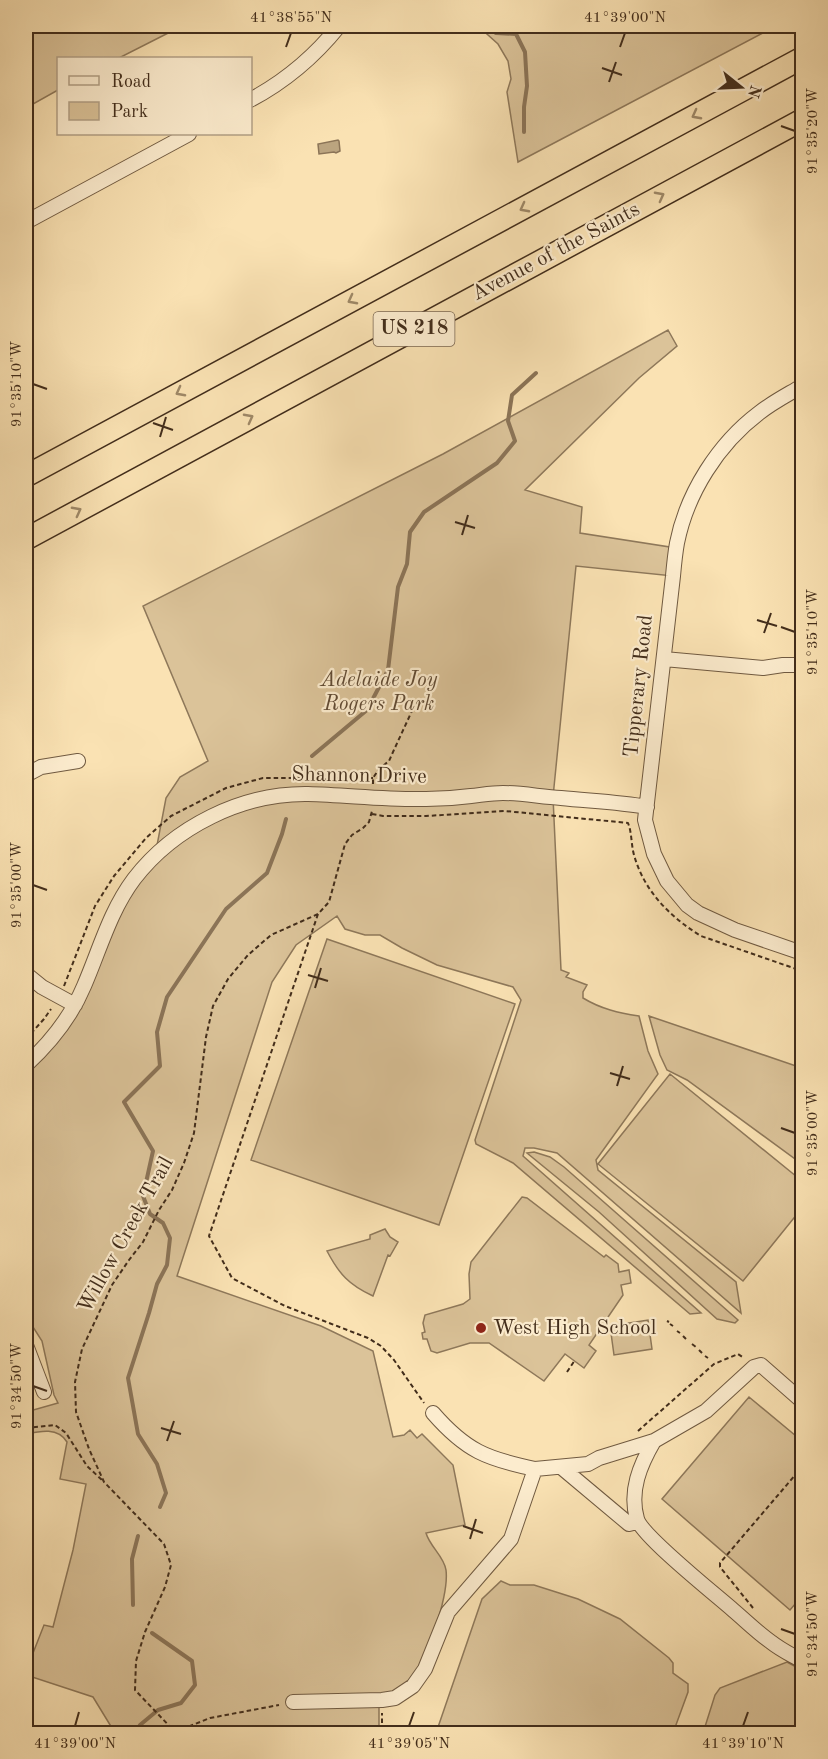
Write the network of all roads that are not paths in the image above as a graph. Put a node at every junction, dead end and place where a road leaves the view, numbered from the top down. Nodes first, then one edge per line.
1 (339, 26) edge
2 (802, 58) edge
3 (252, 99) edge
4 (802, 120) edge
5 (187, 135) edge
6 (26, 222) edge
7 (802, 386) edge
8 (26, 476) edge
9 (26, 539) edge
10 (664, 659) junction
11 (802, 665) edge
12 (78, 760) dead end
13 (26, 775) edge
14 (647, 807) junction
15 (802, 953) edge
16 (26, 974) edge
17 (75, 1005) junction
18 (26, 1065) edge
19 (26, 1345) edge
20 (44, 1392) dead end
21 (802, 1401) edge
22 (433, 1413) road end
23 (654, 1441) junction
24 (561, 1467) junction
25 (535, 1469) junction
26 (637, 1522) junction
27 (802, 1661) edge
28 (293, 1702) road end

1 - 3 street
2 -> 8 highway, US 218
9 -> 4 highway, Avenue of the Saints / US 218
5 - 6 street
7 - 10 street, Tipperary Road
10 - 11 street
10 - 14 street, Tipperary Road
12 - 13 street
14 - 15 street, Tipperary Road
14 - 17 street, Shannon Drive
16 - 17 street
17 - 18 street, Shannon Drive
19 - 20 street
21 - 23 street
22 - 25 street
23 - 24 street
23 - 26 street
24 - 25 street
24 - 26 street
25 - 28 street
26 - 27 street

